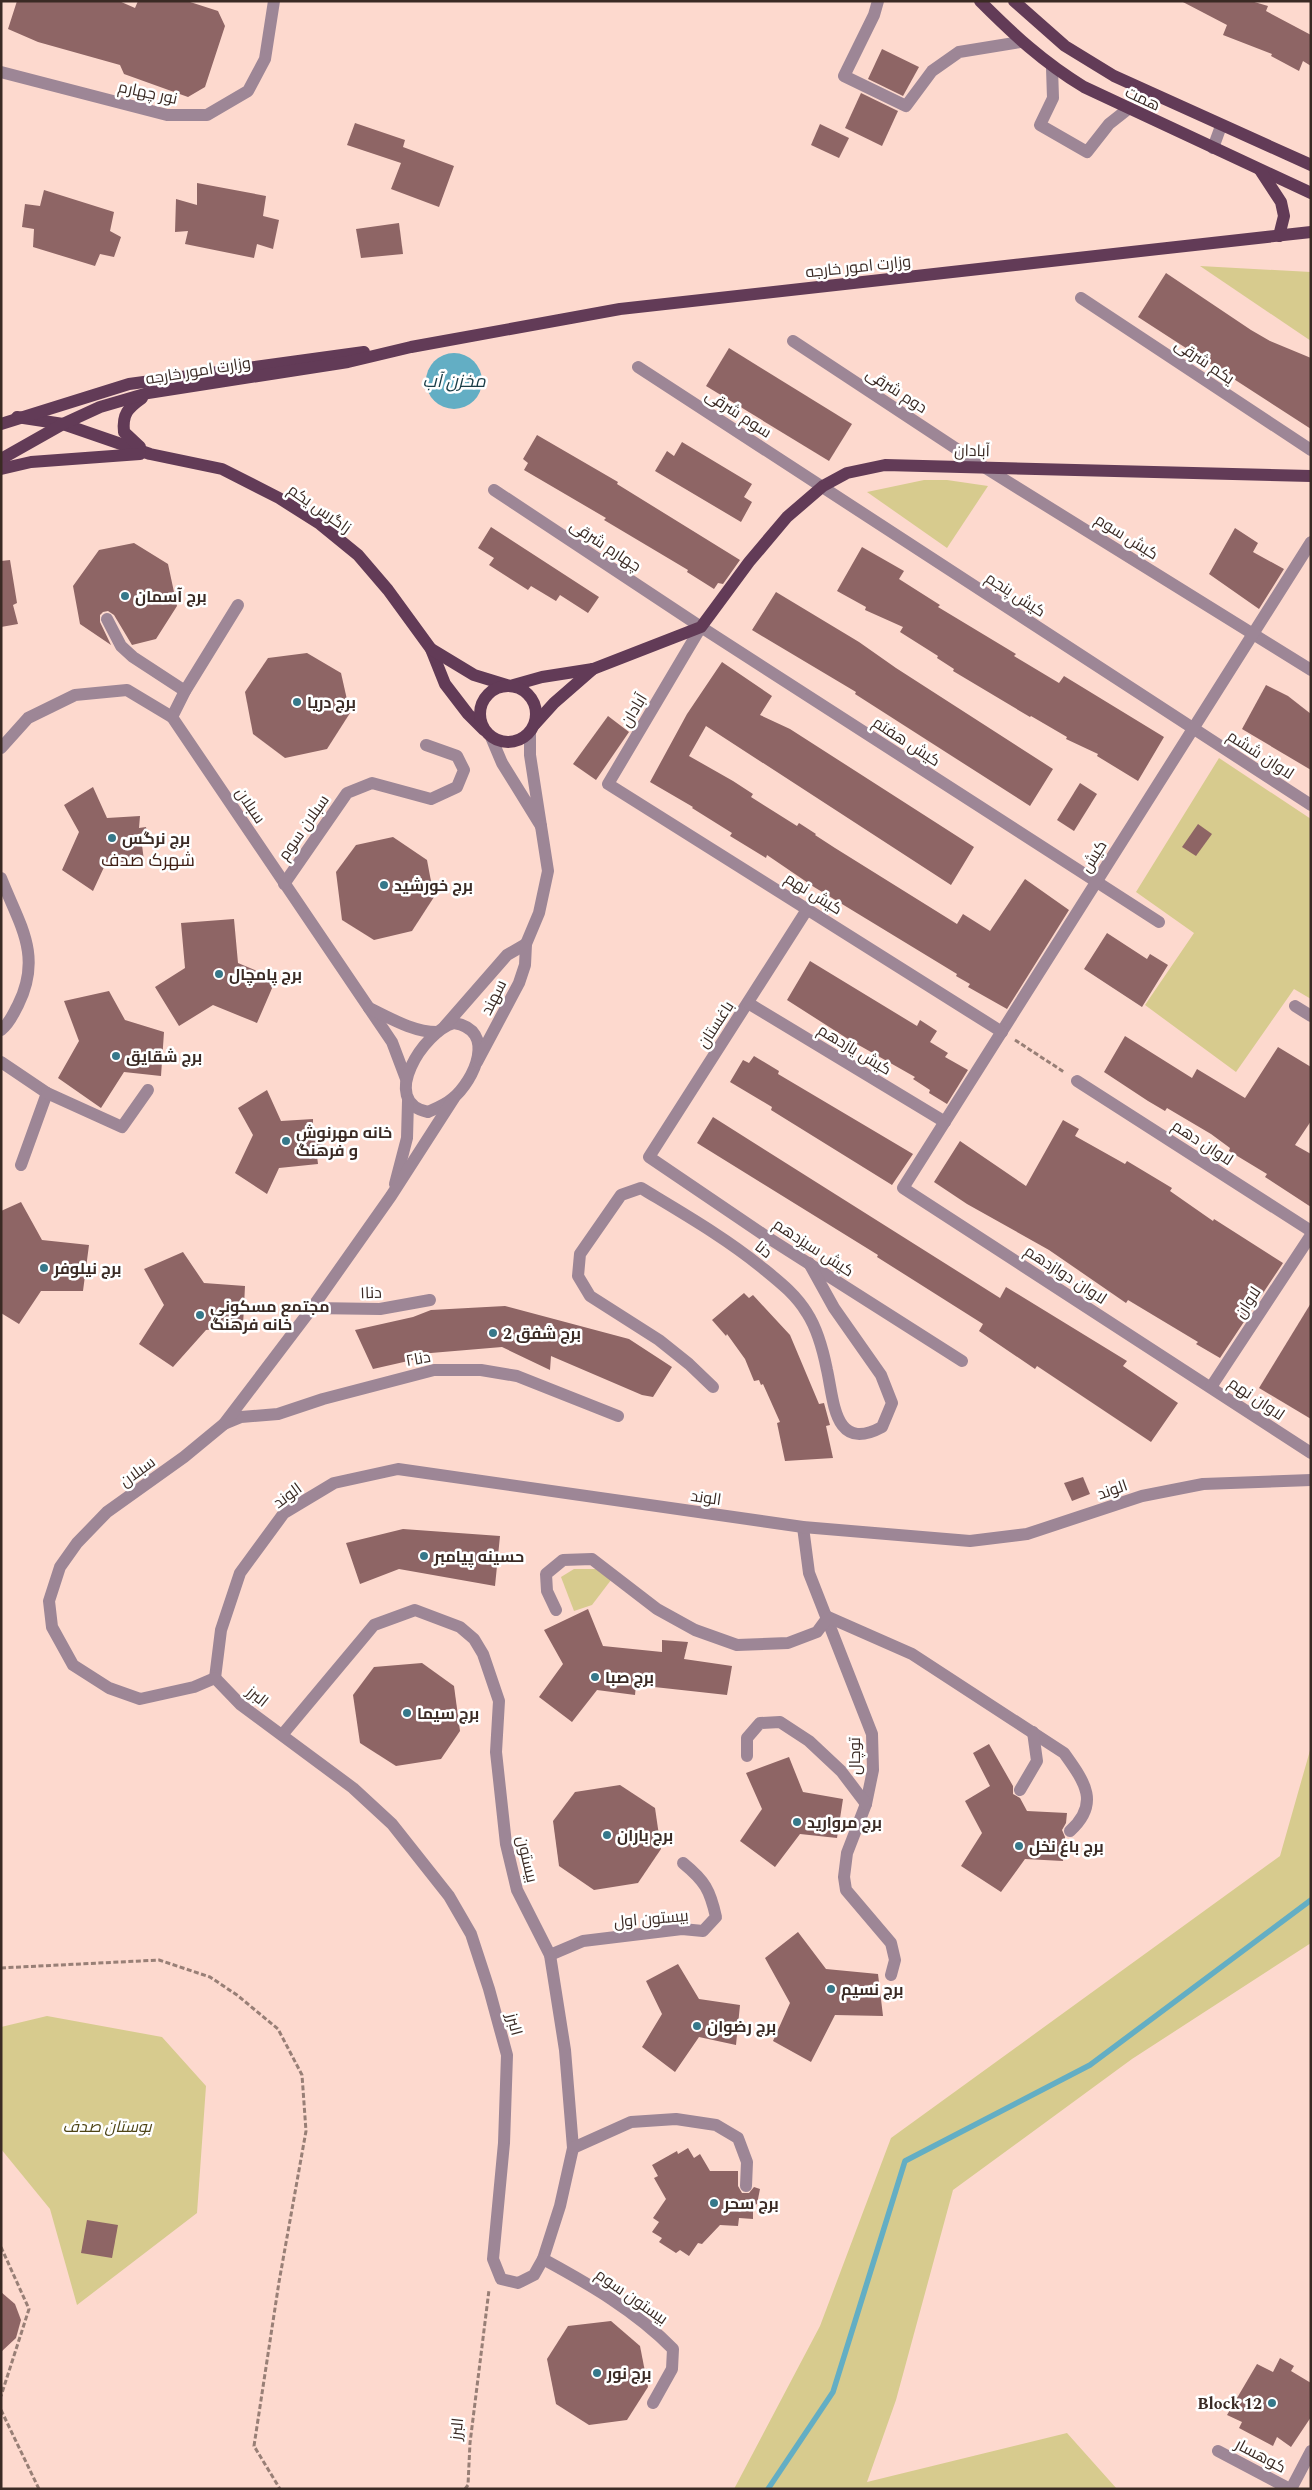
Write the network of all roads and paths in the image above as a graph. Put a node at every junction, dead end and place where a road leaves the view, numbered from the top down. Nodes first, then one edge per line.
1 (274, 1) edge
2 (878, 1) edge
3 (980, 1) edge
4 (1014, 1) edge
5 (1020, 42) junction
6 (1052, 68) junction
7 (1, 72) edge
8 (1128, 109) junction
9 (1221, 126) junction
10 (1213, 148) junction
11 (1311, 165) edge
12 (1260, 170) junction
13 (1311, 193) edge
14 (1311, 232) edge
15 (1279, 236) junction
16 (1081, 298) dead end
17 (793, 341) dead end
18 (411, 347) junction
19 (638, 367) dead end
20 (148, 394) junction
21 (17, 417) junction
22 (1, 424) edge
23 (63, 424) junction
24 (1311, 450) edge
25 (150, 454) junction
26 (1, 459) edge
27 (984, 467) junction
28 (1, 469) edge
29 (1311, 476) edge
30 (822, 486) junction
31 (494, 490) dead end
32 (1311, 542) edge
33 (238, 605) dead end
34 (107, 619) dead end
35 (701, 627) junction
36 (1253, 633) junction
37 (431, 648) junction
38 (593, 669) junction
39 (1311, 670) edge
40 (510, 686) junction
41 (185, 691) junction
42 (172, 717) junction
43 (532, 728) junction
44 (1193, 729) junction
45 (488, 734) junction
46 (426, 745) dead end
47 (1, 748) edge
48 (608, 784) joint
49 (1311, 806) edge
50 (541, 826) junction
51 (1, 878) edge
52 (1096, 882) junction
53 (284, 884) junction
54 (808, 908) junction
55 (1159, 922) dead end
56 (526, 944) junction
57 (748, 1003) junction
58 (1295, 1006) dead end
59 (367, 1007) junction
60 (1311, 1016) edge
61 (441, 1029) junction
62 (1, 1030) edge
63 (1002, 1032) junction
64 (1, 1062) edge
65 (477, 1062) junction
66 (406, 1079) junction
67 (1077, 1081) joint
68 (148, 1090) dead end
69 (46, 1093) junction
70 (454, 1098) junction
71 (408, 1101) junction
72 (945, 1122) junction
73 (649, 1157) joint
74 (21, 1164) dead end
75 (903, 1188) joint
76 (392, 1196) junction
77 (1311, 1231) edge
78 (1311, 1235) edge
79 (810, 1263) junction
80 (430, 1300) dead end
81 (312, 1308) junction
82 (962, 1361) dead end
83 (713, 1387) dead end
84 (1211, 1387) junction
85 (618, 1416) dead end
86 (224, 1424) junction
87 (1311, 1453) edge
88 (1311, 1480) edge
89 (803, 1527) junction
90 (556, 1610) dead end
91 (828, 1617) junction
92 (215, 1678) junction
93 (1033, 1732) junction
94 (282, 1735) junction
95 (747, 1756) dead end
96 (1020, 1790) dead end
97 (866, 1804) junction
98 (1070, 1831) dead end
99 (683, 1863) dead end
100 (550, 1955) junction
101 (1, 1968) edge
102 (891, 1975) dead end
103 (573, 2148) junction
104 (746, 2186) dead end
105 (1, 2247) edge
106 (493, 2259) joint
107 (543, 2260) junction
108 (490, 2288) dead end
109 (1, 2396) edge
110 (653, 2403) dead end
111 (1, 2410) edge
112 (1218, 2451) dead end
113 (1311, 2451) edge
114 (40, 2489) edge
115 (280, 2489) edge
116 (465, 2489) edge
117 (1291, 2489) edge

1 - 7 street, نور چهارم
2 - 5 street
3 - 5 main road, همت
4 - 9 main road, همت
5 - 6 main road, همت
6 - 8 main road, همت
6 - 8 street
8 - 10 main road, همت
9 - 10 street
9 - 11 main road, همت
10 - 12 main road, همت
12 - 13 main road, همت
12 - 15 main road
14 - 15 main road, وزارت امور خارجه
15 - 18 main road, وزارت امور خارجه
16 - 24 street, یکم شرقی
17 - 27 street, دوم شرقی
18 - 20 main road, وزارت امور خارجه
18 - 21 main road, وزارت امور خارجه
19 - 30 street, سوم شرقی
20 - 23 main road, وزارت امور خارجه
20 - 25 main road
21 - 22 main road, وزارت امور خارجه
21 - 23 main road
23 - 25 main road
23 - 26 main road, وزارت امور خارجه
25 - 28 main road
25 - 37 main road, زاگرس یکم
27 - 29 main road, آبادان
27 - 30 main road, آبادان
27 - 36 street, کیش سوم
30 - 35 main road, آبادان
30 - 44 street, کیش پنجم
31 - 35 street, چهارم شرقی
32 - 36 street, کیش
33 - 41 street
34 - 41 street
35 - 38 main road
35 - 48 street, آبادان
35 - 52 street, کیش هفتم
36 - 39 street, کیش سوم
36 - 44 street, کیش
37 - 40 main road, زاگرس یکم
37 - 45 main road, زاگرس یکم
38 - 40 main road
38 - 43 main road
40 - 43 main road
40 - 45 main road
41 - 42 street
42 - 47 street, سبلان
42 - 53 street, سبلان
43 - 45 main road
43 - 50 street, سهند
44 - 49 street, لاوان ششم
44 - 52 street, کیش
45 - 50 street, سهند
46 - 53 street, سبلان سوم
48 - 54 street, کیش نهم
50 - 56 street, سهند
51 - 62 street
52 - 55 street, کیش هفتم
52 - 63 street, کیش
53 - 59 street, سبلان
54 - 57 street, باغستان
54 - 63 street, کیش نهم
56 - 61 street, سهند
56 - 65 street, سهند
57 - 72 street, کیش یازدهم
57 - 73 street, باغستان
58 - 60 street
59 - 61 street
59 - 66 street, سبلان
61 - 65 street
61 - 66 street, سهند
63 - 67 path
63 - 72 street, کیش
64 - 69 street
65 - 70 street, سهند
66 - 71 street, سبلان
67 - 77 street, لاوان دهم
68 - 69 street
69 - 74 street
70 - 71 street
70 - 76 street, سبلان
71 - 76 street, سبلان
72 - 75 street, کیش
73 - 79 street, کیش سیزدهم
75 - 84 street, لاوان دوازدهم
76 - 81 street, سبلان
78 - 84 street, لاوان
79 - 82 street, کیش سیزدهم
79 - 83 street, دنا
80 - 81 street, دنا۱
81 - 86 street, سبلان
84 - 87 street, لاوان نهم
85 - 86 street, دنا۲
86 - 92 street, سبلان
88 - 89 street, الوند
89 - 91 street, توچال
89 - 92 street, الوند
90 - 91 street
91 - 93 street
91 - 97 street, توچال
92 - 94 street, البرز
93 - 96 street
93 - 98 street
94 - 100 street, بیستون
94 - 106 street, البرز
95 - 97 street
97 - 102 street, توچال
99 - 100 street, بیستون اول
100 - 103 street, بیستون
101 - 115 path
103 - 104 street
103 - 107 street, بیستون
105 - 109 path
106 - 107 street, بیستون
107 - 110 street, بیستون سوم
108 - 116 path, البرز
111 - 114 path
112 - 117 street, کوهسار
113 - 117 street

